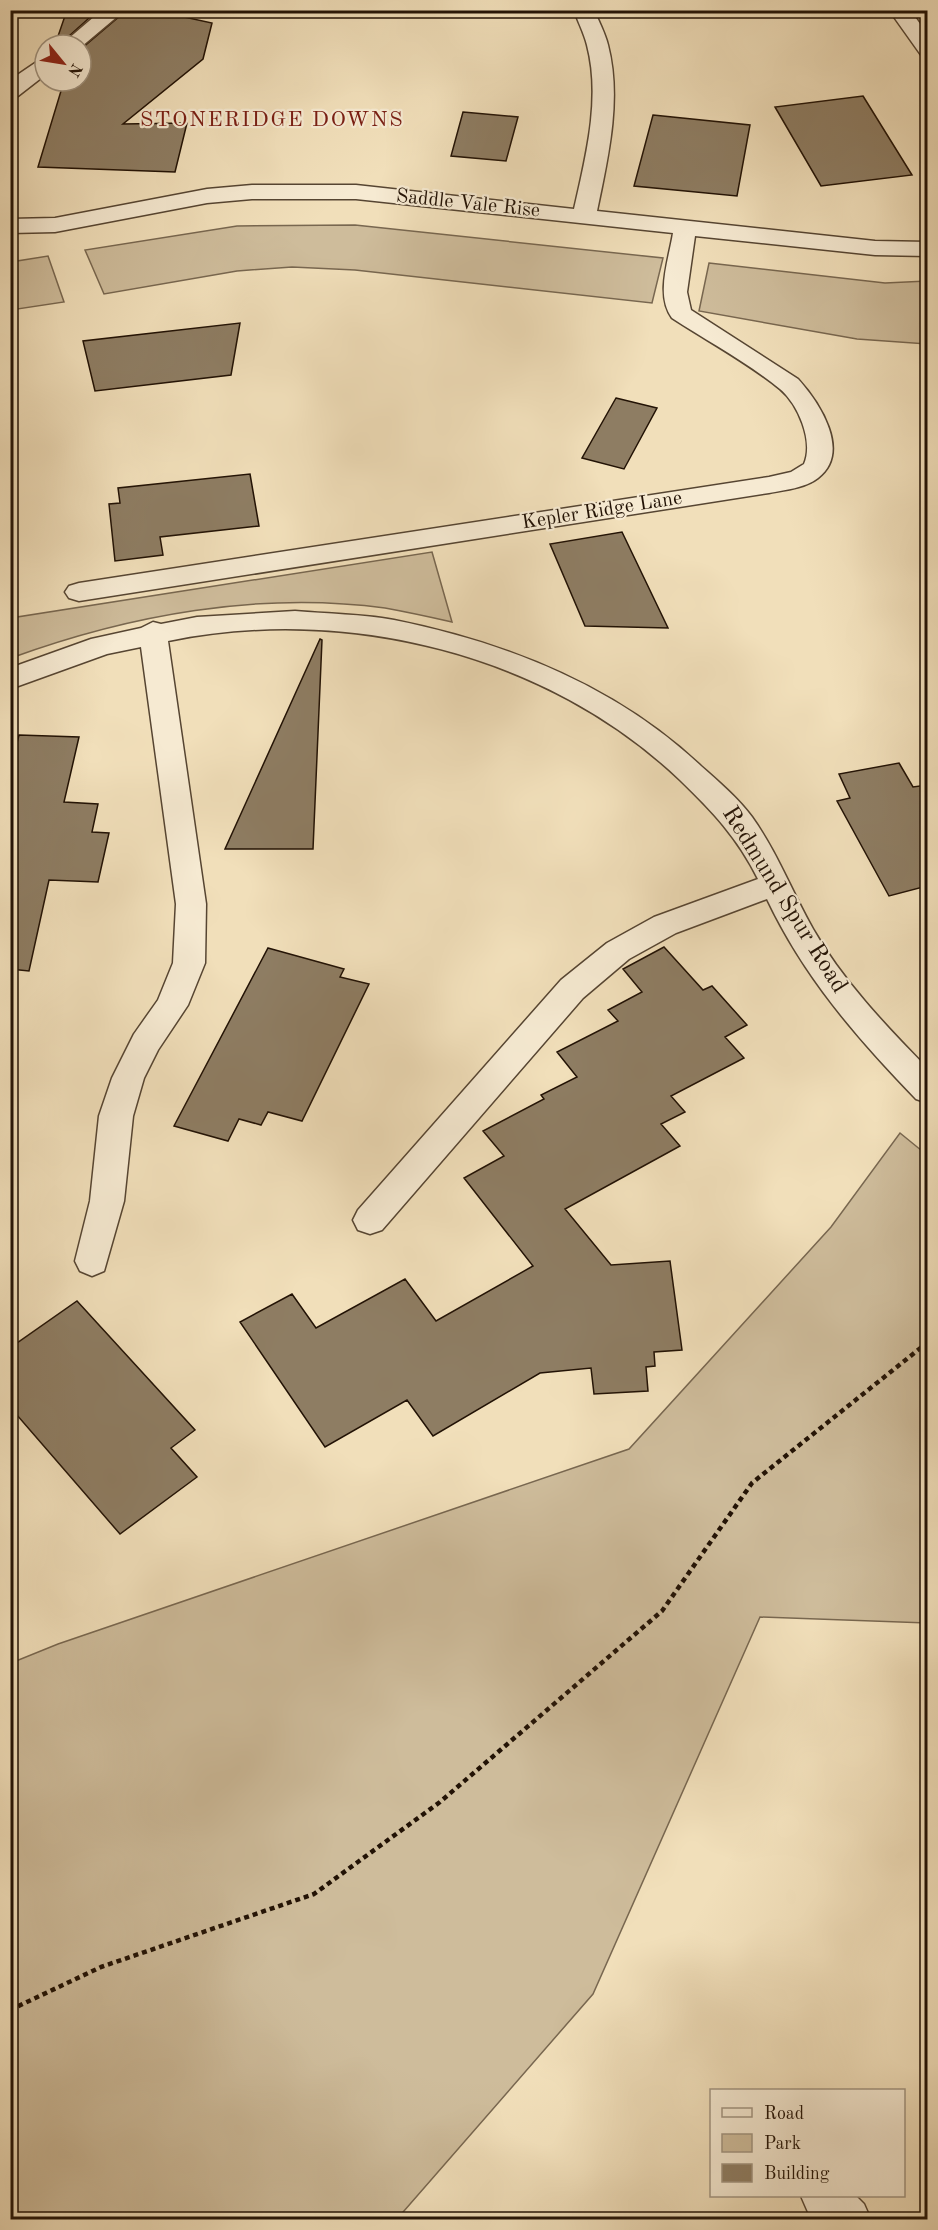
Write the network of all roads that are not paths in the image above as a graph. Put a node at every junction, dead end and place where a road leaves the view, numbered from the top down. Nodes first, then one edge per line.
1 (116, 10) edge
2 (584, 10) edge
3 (899, 10) edge
4 (86, 33) edge
5 (927, 51) edge
6 (33, 74) edge
7 (10, 91) edge
8 (584, 217) junction
9 (10, 226) edge
10 (685, 228) junction
11 (927, 249) edge
12 (79, 592) dead end
13 (153, 631) junction
14 (10, 679) edge
15 (776, 885) junction
16 (927, 1090) edge
17 (370, 1220) dead end
18 (92, 1262) dead end
19 (825, 2197) edge
20 (848, 2220) edge

1 - 4 street
2 - 8 street
3 - 5 street
6 - 7 street
8 - 9 street, Saddle Vale Rise
8 - 10 street, Saddle Vale Rise
10 - 11 street, Saddle Vale Rise
10 - 12 street, Kepler Ridge Lane
13 - 14 street, Redmund Spur Road
13 - 15 street, Redmund Spur Road
13 - 18 street
15 - 16 street, Redmund Spur Road
15 - 17 street
19 - 20 street

